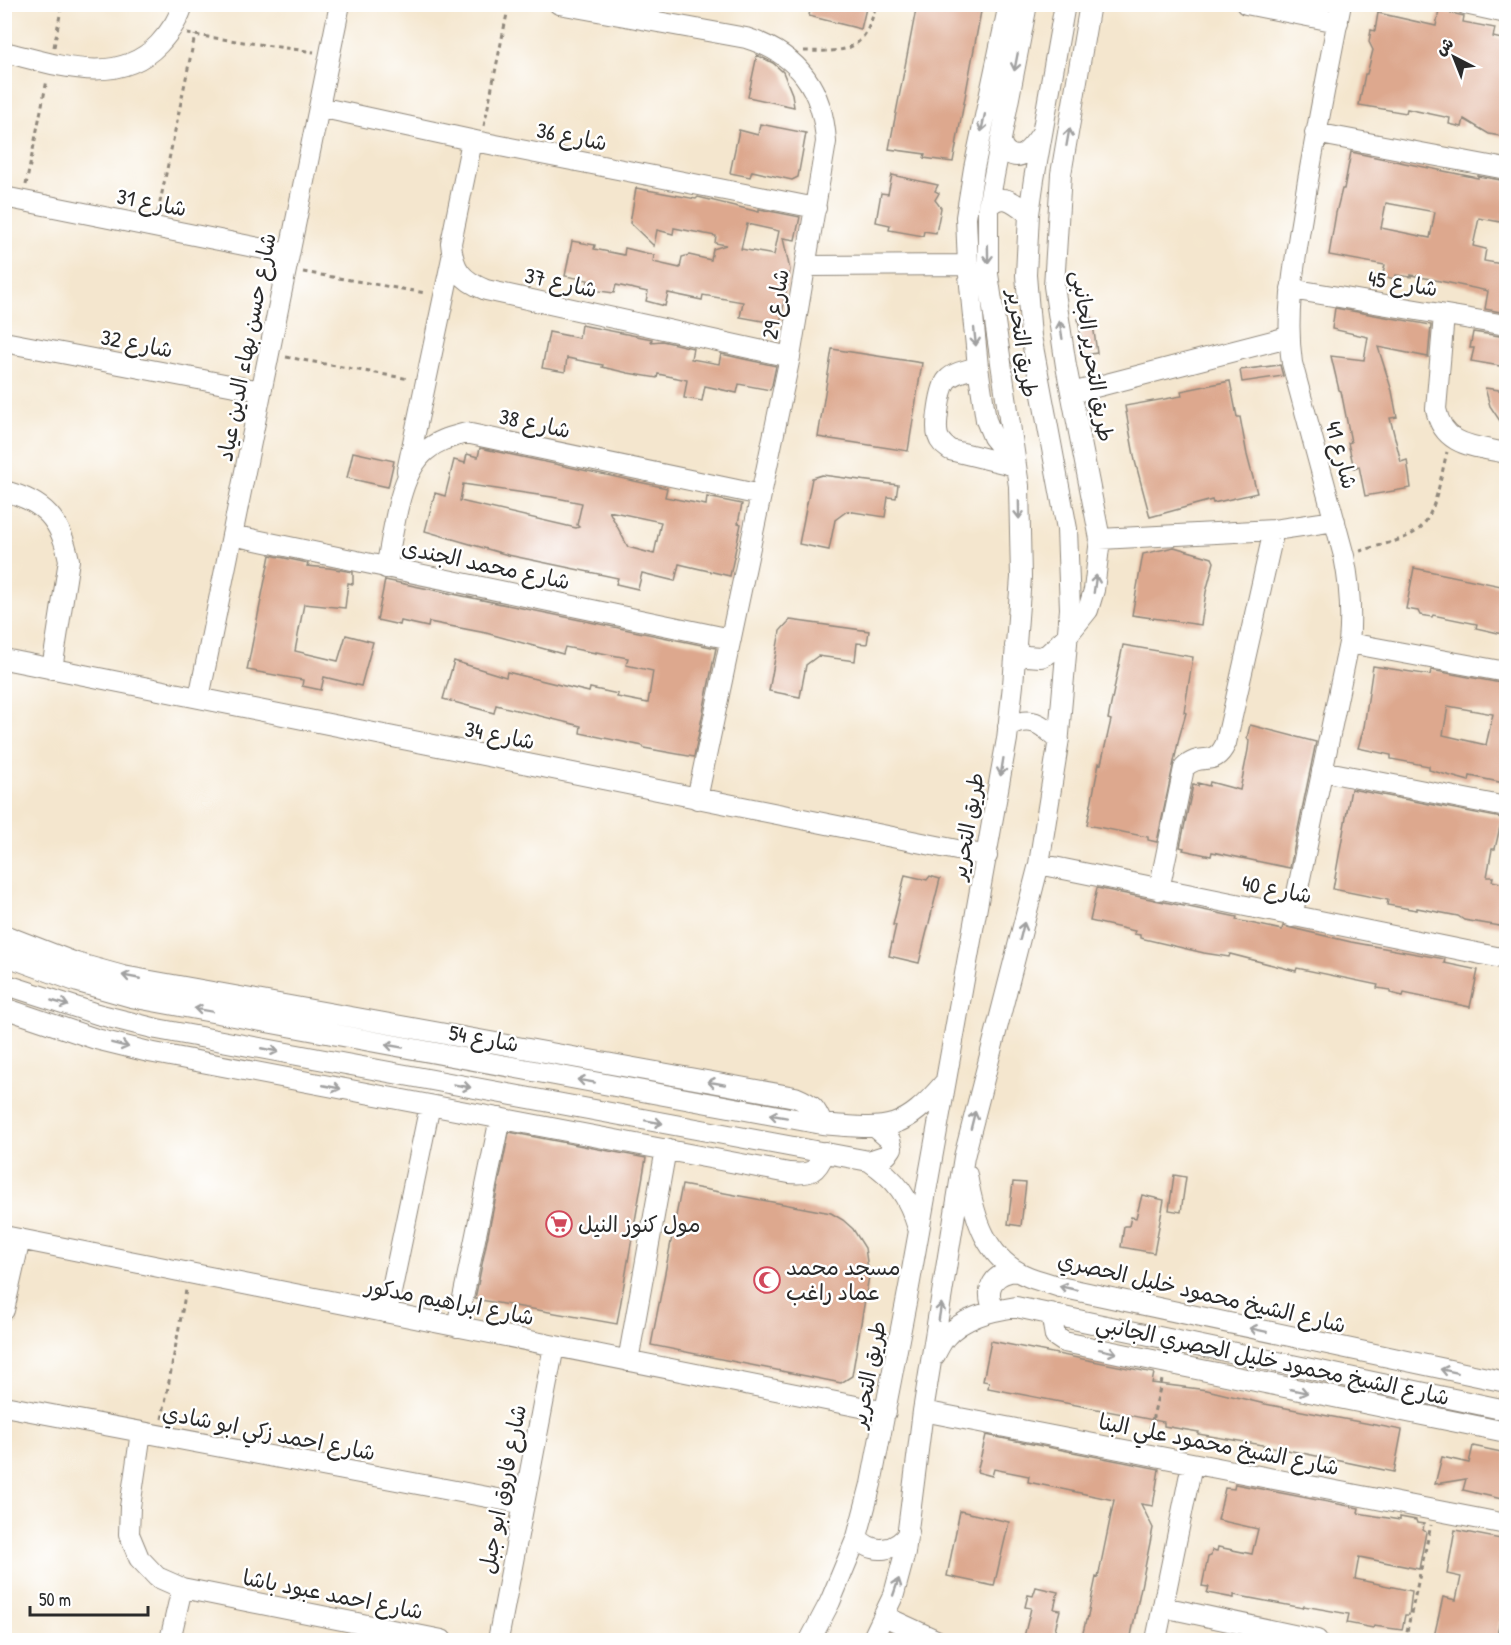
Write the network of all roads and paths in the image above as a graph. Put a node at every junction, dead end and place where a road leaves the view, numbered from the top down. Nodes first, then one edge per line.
1 (62, 4) edge
2 (183, 4) edge
3 (340, 4) edge
4 (509, 4) edge
5 (559, 4) edge
6 (876, 4) edge
7 (1009, 4) edge
8 (1028, 4) edge
9 (1065, 4) edge
10 (1090, 4) edge
11 (1246, 4) edge
12 (1466, 4) edge
13 (1339, 13) edge
14 (1506, 13) edge
15 (1014, 26) junction
16 (171, 32) junction
17 (195, 35) junction
18 (778, 51) junction
19 (4, 52) edge
20 (330, 56) junction
21 (51, 63) junction
22 (1078, 74) junction
23 (319, 107) junction
24 (1315, 133) junction
25 (1040, 136) junction
26 (1001, 139) junction
27 (476, 141) junction
28 (1506, 169) edge
29 (14, 199) edge
30 (988, 207) junction
31 (816, 208) junction
32 (1029, 214) junction
33 (154, 227) junction
34 (452, 258) junction
35 (288, 262) junction
36 (806, 266) junction
37 (968, 266) junction
38 (1291, 289) junction
39 (444, 296) junction
40 (1444, 315) junction
41 (1506, 325) edge
42 (1031, 336) junction
43 (1288, 337) junction
44 (4, 342) edge
45 (269, 354) junction
46 (790, 357) junction
47 (1066, 366) junction
48 (978, 368) junction
49 (426, 382) junction
50 (261, 391) junction
51 (1072, 393) junction
52 (1451, 438) junction
53 (1506, 453) edge
54 (1017, 466) junction
55 (404, 486) junction
56 (4, 491) edge
57 (761, 495) junction
58 (1335, 521) junction
59 (1274, 530) junction
60 (232, 535) junction
61 (1100, 538) junction
62 (1344, 556) junction
63 (386, 568) junction
64 (1068, 634) junction
65 (731, 639) junction
66 (1348, 643) junction
67 (1015, 646) junction
68 (4, 659) edge
69 (52, 669) junction
70 (1506, 672) edge
71 (199, 698) junction
72 (1008, 727) junction
73 (1059, 740) junction
74 (1322, 771) junction
75 (697, 799) junction
76 (1506, 807) edge
77 (987, 856) junction
78 (1039, 864) junction
79 (1159, 890) junction
80 (1292, 917) junction
81 (4, 935) edge
82 (4, 955) edge
83 (1506, 959) edge
84 (4, 984) edge
85 (4, 1008) edge
86 (407, 1076) junction
87 (945, 1082) junction
88 (403, 1100) junction
89 (430, 1105) junction
90 (622, 1116) junction
91 (500, 1118) junction
92 (822, 1124) junction
93 (876, 1128) junction
94 (618, 1141) junction
95 (666, 1149) junction
96 (825, 1152) junction
97 (964, 1157) junction
98 (869, 1161) junction
99 (919, 1230) junction
100 (12, 1237) edge
101 (1017, 1271) junction
102 (189, 1273) junction
103 (4, 1310) edge
104 (994, 1310) junction
105 (387, 1312) junction
106 (1052, 1313) junction
107 (457, 1327) junction
108 (554, 1346) junction
109 (932, 1360) junction
110 (628, 1361) junction
111 (1165, 1363) junction
112 (1506, 1382) edge
113 (4, 1406) edge
114 (1506, 1410) edge
115 (923, 1411) junction
116 (886, 1412) junction
117 (1506, 1432) edge
118 (150, 1434) junction
119 (1144, 1454) junction
120 (1192, 1464) junction
121 (524, 1504) junction
122 (1434, 1510) junction
123 (1506, 1524) edge
124 (909, 1532) junction
125 (857, 1537) junction
126 (182, 1588) junction
127 (1163, 1607) junction
128 (884, 1616) junction
129 (930, 1639) edge
130 (170, 1641) edge
131 (442, 1641) edge
132 (498, 1641) edge
133 (810, 1641) edge
134 (872, 1641) edge
135 (1156, 1641) edge
136 (1317, 1641) edge
137 (1406, 1641) edge

1 - 21 path
2 - 16 street
3 - 20 street, شارع حسن بهاء الدين عياد
4 - 27 path
5 - 18 street, شارع 29
6 - 18 path
7 - 15 street
8 - 15 street, طريق التحرير
9 - 25 street, طريق التحرير
10 - 22 street, طريق التحرير الجانبى
11 - 13 street
12 - 14 street
13 - 24 street, شارع 41
15 -> 26 street, طريق التحرير
15 -> 37 street
16 - 17 path
16 - 21 street
17 - 20 path
17 - 33 path
18 - 31 street, شارع 29
19 - 21 street
20 - 23 street, شارع حسن بهاء الدين عياد
21 - 29 path
22 - 25 street
47 -> 22 street, طريق التحرير الجانبى
23 - 27 street, شارع 36
23 - 35 street, شارع حسن بهاء الدين عياد
24 - 28 street
24 - 38 street, شارع 41
25 - 26 street
25 - 32 street, طريق التحرير
26 - 30 street, طريق التحرير
27 - 31 street, شارع 36
27 - 34 street
29 - 33 street, شارع 31
30 - 32 street
30 -> 54 street, طريق التحرير
31 - 36 street, شارع 29
32 - 42 street, طريق التحرير
33 - 35 street, شارع 31
34 - 39 street
34 - 46 street, شارع 37
35 - 39 path
35 - 45 street, شارع حسن بهاء الدين عياد
36 - 37 street
36 - 46 street, شارع 29
37 -> 48 street
38 - 40 street, شارع 45
38 - 43 street, شارع 41
39 - 49 street
40 - 41 street, شارع 45
40 - 52 street
42 - 47 street
42 - 64 street, طريق التحرير
43 - 51 street
43 - 58 street, شارع 41
44 - 50 street, شارع 32
45 - 49 path
45 - 50 street, شارع حسن بهاء الدين عياد
46 - 57 street, شارع 29
47 - 51 street, طريق التحرير الجانبى
48 - 54 street
48 - 54 street
49 - 55 street
50 - 60 street, شارع حسن بهاء الدين عياد
51 - 61 street, طريق التحرير الجانبى
52 - 53 street
52 - 62 path
54 -> 67 street, طريق التحرير
55 - 57 street, شارع 38
55 - 63 street, شارع 38
56 - 69 street
57 - 65 street, شارع 29
58 - 59 street
58 - 62 street, شارع 41
59 - 61 street
59 - 79 street
60 - 63 street, شارع محمد الجندى
60 - 71 street, شارع حسن بهاء الدين عياد
64 -> 61 street, طريق التحرير الجانبى
62 - 66 street, شارع 41
63 - 65 street, شارع محمد الجندى
64 - 67 street, طريق التحرير الجانبى
64 - 73 street, طريق التحرير
65 - 75 street, شارع 29
66 - 70 street
66 - 74 street, شارع 41
67 - 72 street, طريق التحرير
68 - 69 street, شارع 34
69 - 71 street, شارع 34
71 - 75 street, شارع 34
72 - 73 street
72 -> 77 street, طريق التحرير
73 - 78 street, طريق التحرير
74 - 76 street
74 - 80 street, شارع 41
75 - 77 street, شارع 34
77 - 87 street, طريق التحرير
78 - 79 street, شارع 40
97 -> 78 street, طريق التحرير
79 - 80 street, شارع 40
80 - 83 street, شارع 40
92 -> 81 street
92 -> 82 street, شارع 54
84 -> 86 street
85 -> 88 street
86 - 88 street
86 -> 90 street
87 - 93 street, شارع 54
87 - 99 street, طريق التحرير
88 - 89 street
89 - 91 street
89 - 105 street
90 - 94 street
90 -> 96 street
91 - 94 street
91 - 107 street
92 - 93 street, شارع 54
93 - 98 street
94 - 95 street
95 - 96 street
95 - 110 street
96 - 98 street
97 - 101 street, شارع الشيخ محمود خليل الحصري
109 -> 97 street, طريق التحرير
98 - 99 street
99 - 116 street, طريق التحرير
100 - 102 street, شارع ابراهيم مدكور
100 - 103 street
101 - 104 street
112 -> 101 street, شارع الشيخ محمود خليل الحصري
102 - 105 street, شارع ابراهيم مدكور
102 - 118 path
104 - 106 street
104 - 109 street
105 - 107 street, شارع ابراهيم مدكور
106 -> 111 street, شارع الشيخ محمود خليل الحصري الجانبي
106 - 114 street
107 - 108 street, شارع ابراهيم مدكور
108 - 110 street, شارع ابراهيم مدكور
108 - 121 street, شارع فاروق ابو جبل
109 - 115 street, طريق التحرير
110 - 116 street, شارع ابراهيم مدكور
111 -> 117 street, شارع الشيخ محمود خليل الحصري الجانبي
111 - 119 path
113 - 118 street, شارع احمد زكي ابو شادي
115 - 119 street, شارع الشيخ محمود علي البنا
115 - 124 street, طريق التحرير
116 - 125 street, طريق التحرير
118 - 121 street, شارع احمد زكي ابو شادي
118 - 126 street, شارع احمد عبود باشا
119 - 120 street, شارع الشيخ محمود علي البنا
120 - 122 street, شارع الشيخ محمود علي البنا
120 - 127 street
121 - 132 street, شارع فاروق ابو جبل
122 - 123 street, شارع الشيخ محمود علي البنا
122 - 137 path
124 - 125 street
128 -> 124 street, طريق التحرير
125 - 133 street, طريق التحرير
126 - 130 street
126 - 131 street, شارع احمد عبود باشا
127 - 135 street
127 - 136 street
128 - 129 street
128 - 134 street, طريق التحرير

